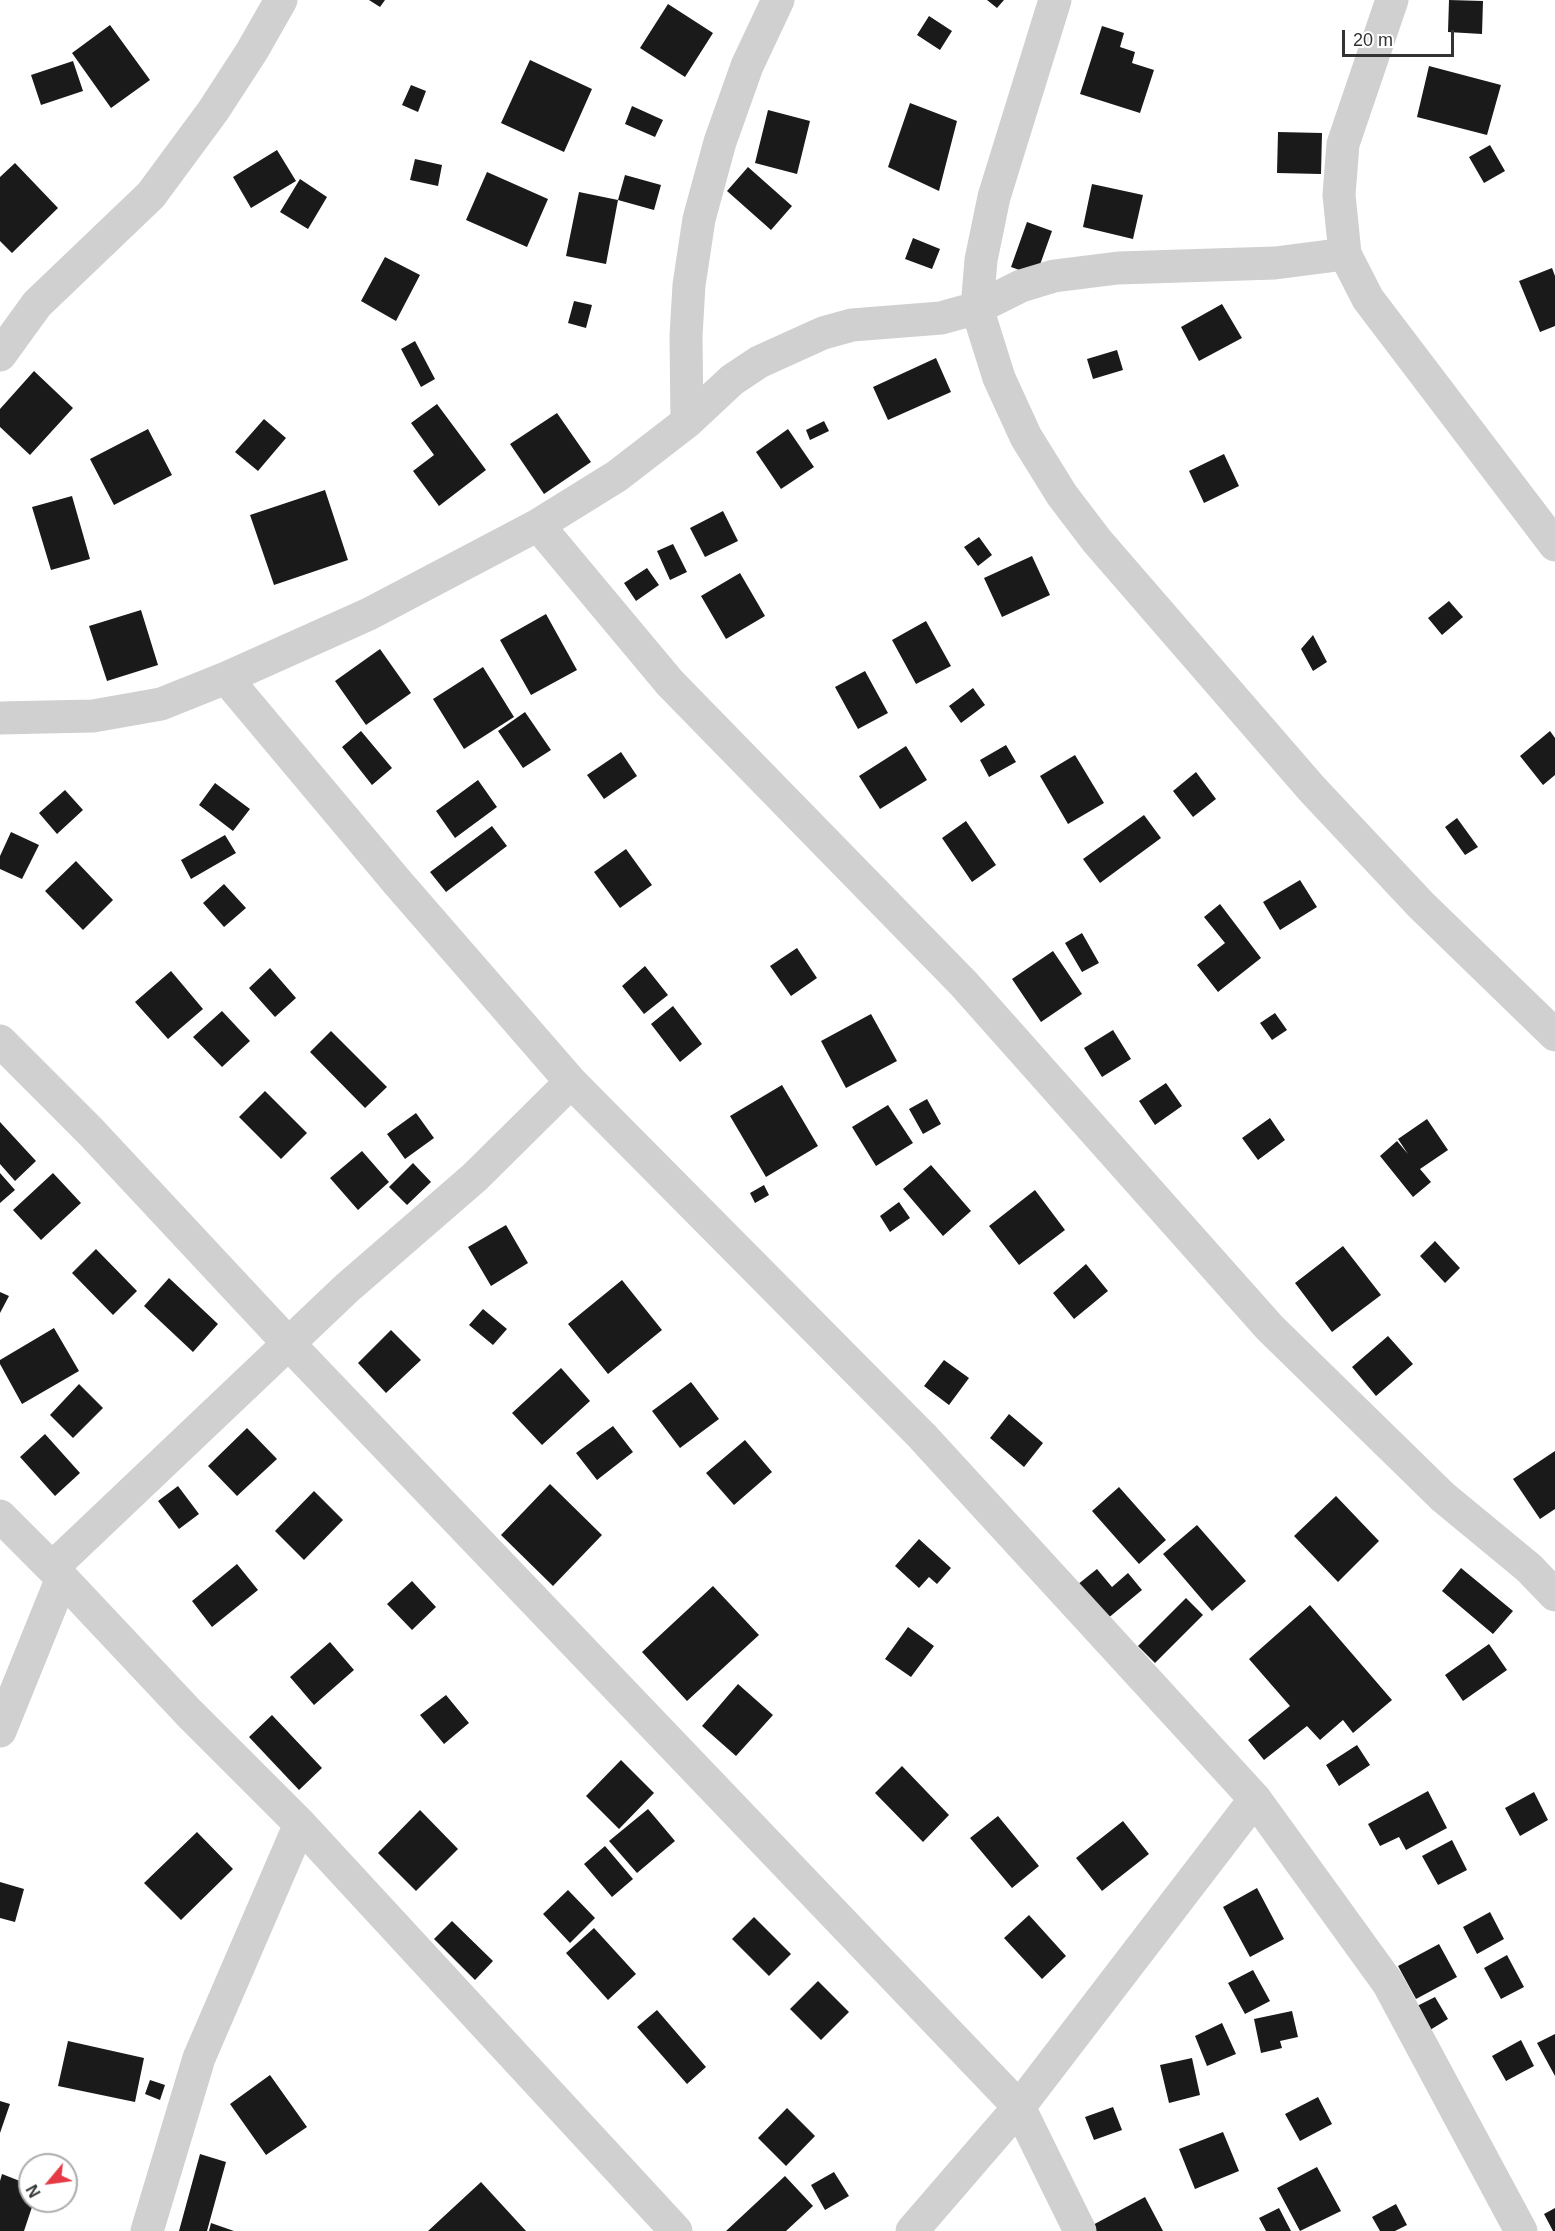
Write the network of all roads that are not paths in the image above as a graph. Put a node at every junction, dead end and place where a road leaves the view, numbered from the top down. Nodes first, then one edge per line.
1 (281, 0) edge
2 (778, 0) edge
3 (1055, 0) edge
4 (1392, 0) edge
5 (1345, 254) junction
6 (977, 308) junction
7 (0, 354) edge
8 (687, 422) junction
9 (538, 525) junction
10 (1555, 545) edge
11 (226, 678) junction
12 (0, 718) edge
13 (1555, 1035) edge
14 (0, 1041) edge
15 (570, 1082) junction
16 (289, 1344) junction
17 (0, 1516) edge
18 (57, 1573) junction
19 (1555, 1595) edge
20 (0, 1731) edge
21 (1255, 1799) junction
22 (300, 1824) junction
23 (1019, 2107) junction
24 (147, 2231) edge
25 (676, 2231) edge
26 (912, 2231) edge
27 (1080, 2231) edge
28 (1521, 2231) edge

1 - 7 street
2 - 8 street
3 - 6 street
4 - 5 street
5 - 6 street
5 - 10 street
6 - 8 street
6 - 13 street
8 - 9 street
9 - 11 street
9 - 19 street
11 - 12 street
11 - 15 street
14 - 16 street
15 - 16 street
15 - 21 street
16 - 18 street
16 - 23 street
17 - 18 street
18 - 20 street
18 - 22 street
21 - 23 street
21 - 28 street
22 - 24 street
22 - 25 street
23 - 26 street
23 - 27 street

